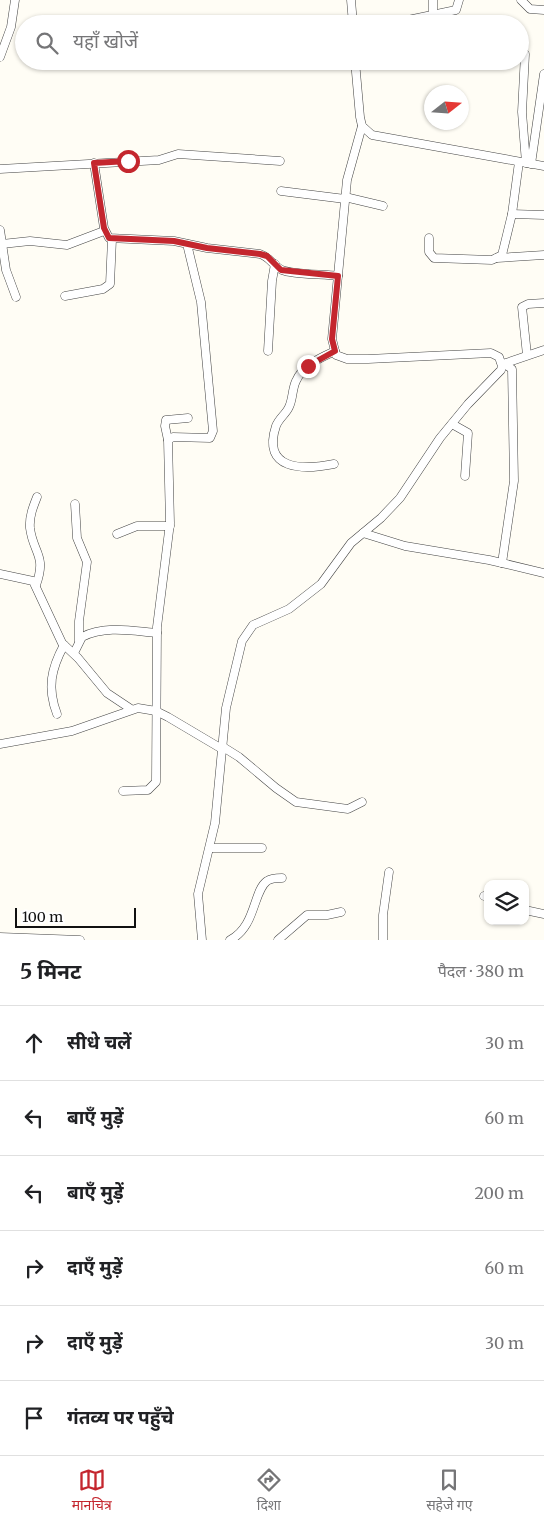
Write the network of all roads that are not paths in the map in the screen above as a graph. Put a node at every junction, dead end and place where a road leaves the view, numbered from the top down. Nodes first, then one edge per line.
1 (15, 0) edge
2 (351, 0) edge
3 (433, 0) edge
4 (459, 0) edge
5 (521, 0) edge
6 (544, 10) edge
7 (433, 13) junction
8 (352, 15) edge
9 (425, 15) edge
10 (0, 57) edge
11 (356, 70) edge
12 (524, 70) edge
13 (544, 74) edge
14 (362, 126) junction
15 (280, 161) dead end
16 (94, 163) junction
17 (526, 163) junction
18 (544, 166) edge
19 (0, 169) edge
20 (281, 191) dead end
21 (345, 198) junction
22 (383, 206) dead end
23 (512, 214) junction
24 (544, 215) edge
25 (0, 230) edge
26 (104, 231) junction
27 (429, 238) dead end
28 (112, 239) junction
29 (2, 244) junction
30 (186, 244) junction
31 (544, 255) edge
32 (497, 258) junction
33 (275, 264) junction
34 (338, 276) junction
35 (65, 296) dead end
36 (16, 297) dead end
37 (544, 303) edge
38 (544, 350) edge
39 (268, 351) dead end
40 (335, 351) junction
41 (527, 356) junction
42 (504, 362) junction
43 (188, 418) dead end
44 (452, 424) junction
45 (168, 440) junction
46 (334, 464) dead end
47 (465, 476) dead end
48 (38, 497) dead end
49 (74, 504) dead end
50 (170, 526) junction
51 (363, 533) junction
52 (116, 534) dead end
53 (502, 563) junction
54 (544, 573) edge
55 (0, 574) edge
56 (36, 585) junction
57 (157, 633) junction
58 (79, 641) junction
59 (64, 645) junction
60 (74, 653) junction
61 (131, 708) junction
62 (156, 711) junction
63 (57, 714) dead end
64 (0, 744) edge
65 (222, 748) junction
66 (123, 791) dead end
67 (362, 802) dead end
68 (210, 848) junction
69 (262, 848) dead end
70 (389, 872) dead end
71 (282, 878) dead end
72 (529, 911) edge
73 (341, 912) dead end
74 (544, 914) edge
75 (0, 937) edge
76 (80, 940) edge
77 (202, 940) edge
78 (230, 940) edge
79 (278, 940) edge
80 (383, 940) edge

1 - 10 street
2 - 8 street
3 - 7 street
4 - 7 street
5 - 6 street
7 - 9 street
11 - 14 street
12 - 17 street
13 - 17 street
14 - 17 street
14 - 21 street
15 - 16 street
16 - 19 street
16 - 26 street
17 - 18 street
17 - 23 street
20 - 21 street
21 - 22 street
21 - 34 street
23 - 24 street
23 - 32 street
25 - 29 street
26 - 28 street
26 - 29 street
27 - 32 street
28 - 30 street
28 - 35 street
29 - 36 street
30 - 33 street
30 - 45 street
31 - 32 street
33 - 34 street
33 - 39 street
34 - 40 street
37 - 41 street
38 - 41 street
40 - 42 street
40 - 46 street
41 - 42 street
42 - 44 street
42 - 53 street
43 - 45 street
44 - 47 street
44 - 51 street
45 - 50 street
48 - 56 street
49 - 58 street
50 - 52 street
50 - 57 street
51 - 53 street
51 - 65 street
53 - 54 street
55 - 56 street
56 - 59 street
57 - 58 street
57 - 62 street
58 - 60 street
59 - 60 street
59 - 63 street
60 - 61 street
61 - 62 street
61 - 64 street
62 - 65 street
62 - 66 street
65 - 67 street
65 - 68 street
68 - 69 street
68 - 77 street
70 - 80 street
71 - 78 street
72 - 74 street
73 - 79 street
75 - 76 street

